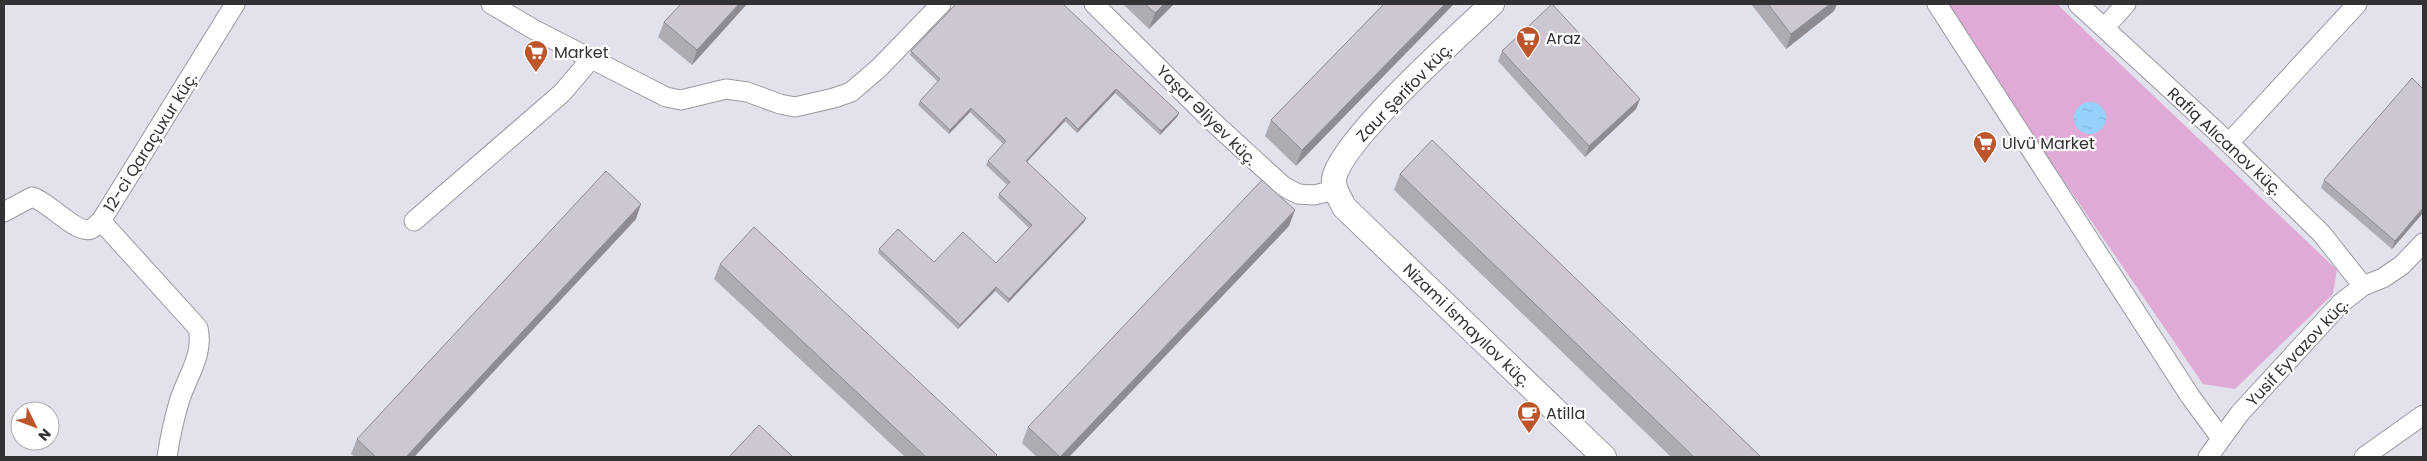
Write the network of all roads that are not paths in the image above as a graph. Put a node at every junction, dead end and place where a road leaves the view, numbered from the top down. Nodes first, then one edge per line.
1 (235, 4) edge
2 (491, 4) edge
3 (941, 4) edge
4 (1094, 4) edge
5 (1492, 4) edge
6 (1937, 4) edge
7 (2078, 4) edge
8 (2126, 4) edge
9 (2357, 4) edge
10 (2104, 28) junction
11 (591, 59) junction
12 (2229, 143) junction
13 (1335, 190) junction
14 (4, 212) edge
15 (101, 221) junction
16 (414, 221) dead end
17 (2423, 243) edge
18 (2363, 286) junction
19 (2423, 415) edge
20 (2220, 437) junction
21 (167, 457) edge
22 (1604, 457) edge
23 (2208, 457) edge
24 (2364, 457) edge

1 - 15 street, 12-ci Qaraçuxur küç.
2 - 11 street
3 - 11 street
4 - 13 street, Yaşar Əliyev küç.
5 - 13 street, Zaur Şərifov küç.
6 - 20 street
7 - 10 street, Rafiq Alıcanov küç.
8 - 10 street
9 - 12 street
10 - 12 street, Rafiq Alıcanov küç.
11 - 16 street
12 - 18 street, Rafiq Alıcanov küç.
13 - 22 street, Nizami İsmayılov küç.
14 - 15 street
15 - 21 street, 12-ci Qaraçuxur küç.
17 - 18 street, Yusif Eyvazov küç.
18 - 20 street, Yusif Eyvazov küç.
19 - 24 street
20 - 23 street, Yusif Eyvazov küç.

